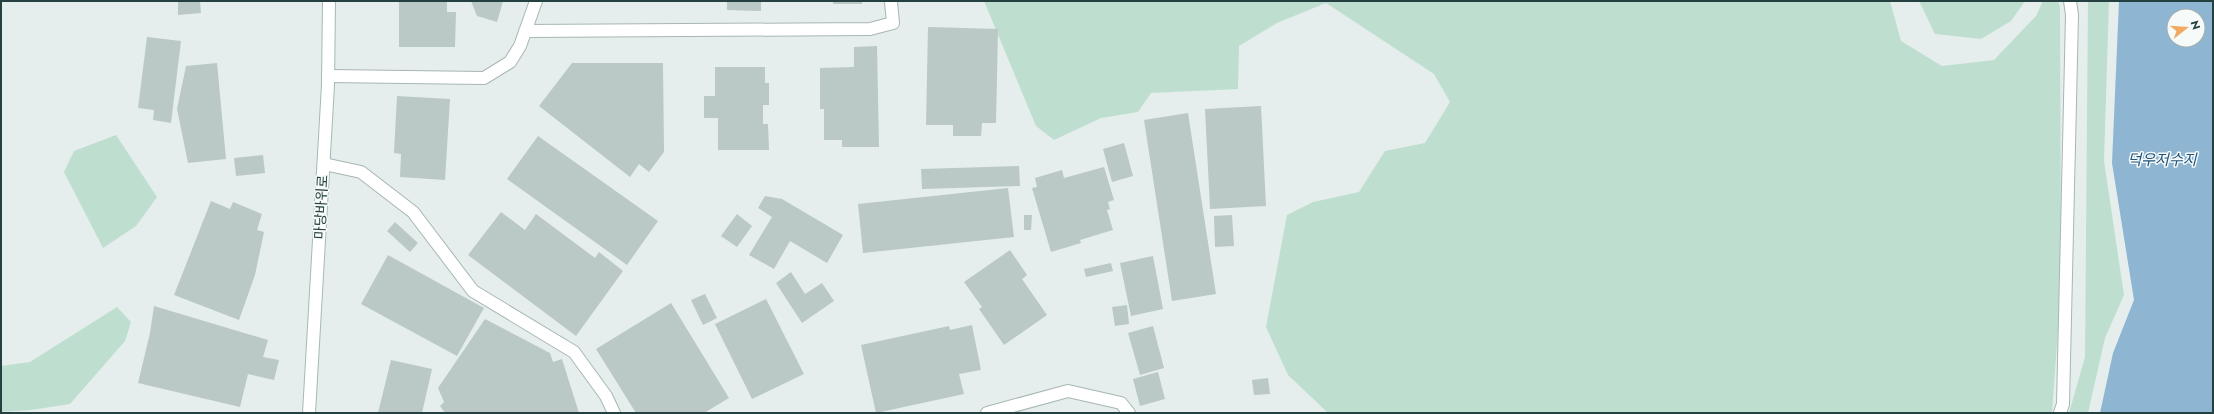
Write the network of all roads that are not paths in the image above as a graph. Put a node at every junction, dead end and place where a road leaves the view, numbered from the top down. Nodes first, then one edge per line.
1 (329, 1) edge
2 (536, 1) edge
3 (2070, 1) edge
4 (891, 2) edge
5 (525, 31) junction
6 (328, 76) junction
7 (324, 164) junction
8 (309, 413) edge
9 (614, 413) edge
10 (987, 413) edge
11 (1128, 413) edge
12 (2060, 413) edge

1 - 6 street, 마당바위로
2 - 5 street
3 - 12 street
4 - 5 street
5 - 6 street
6 - 7 street, 마당바위로
7 - 8 street, 마당바위로
7 - 9 street
10 - 11 street

